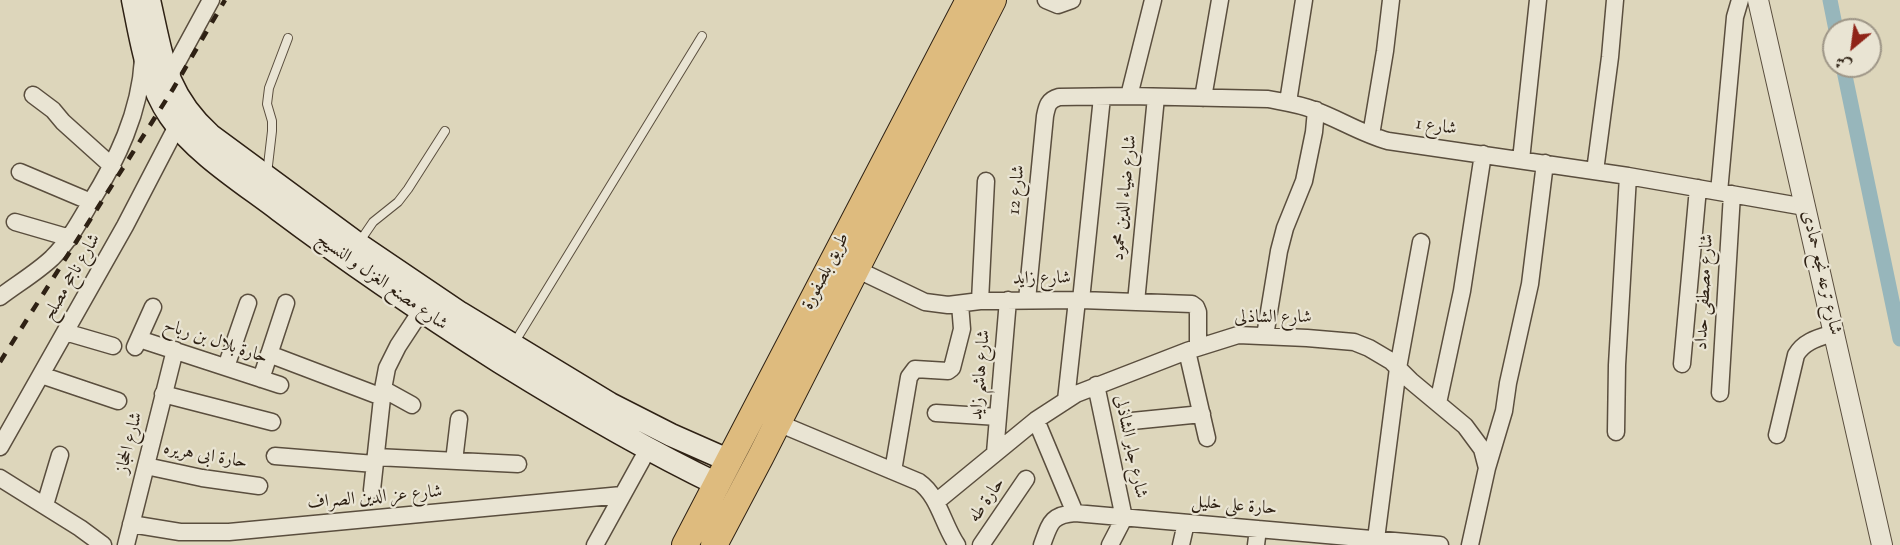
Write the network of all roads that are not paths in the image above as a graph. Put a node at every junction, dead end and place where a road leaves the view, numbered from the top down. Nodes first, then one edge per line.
1 (133, 0) edge
2 (149, 0) edge
3 (211, 0) edge
4 (969, 0) edge
5 (993, 0) edge
6 (1046, 0) edge
7 (1072, 0) edge
8 (1153, 0) edge
9 (1220, 0) edge
10 (1304, 0) edge
11 (1391, 0) edge
12 (1538, 0) edge
13 (1615, 0) edge
14 (1740, 0) edge
15 (1758, 0) edge
16 (702, 36) dead end
17 (288, 38) dead end
18 (144, 51) junction
19 (168, 79) junction
20 (33, 95) dead end
21 (1129, 96) junction
22 (1064, 97) joint
23 (1101, 97) junction
24 (1156, 97) junction
25 (1203, 98) junction
26 (1288, 102) junction
27 (1316, 110) junction
28 (177, 126) junction
29 (446, 131) dead end
30 (1371, 135) junction
31 (1482, 154) junction
32 (1521, 160) junction
33 (1545, 163) junction
34 (113, 167) junction
35 (1595, 171) junction
36 (20, 172) dead end
37 (1628, 176) junction
38 (987, 181) dead end
39 (886, 183) junction
40 (261, 185) junction
41 (1698, 188) junction
42 (1726, 193) junction
43 (91, 202) junction
44 (1805, 207) junction
45 (15, 222) dead end
46 (70, 238) junction
47 (1421, 242) dead end
48 (353, 253) junction
49 (856, 269) junction
50 (0, 297) edge
51 (1008, 300) junction
52 (1027, 300) junction
53 (1079, 300) junction
54 (980, 301) junction
55 (1136, 302) junction
56 (248, 303) dead end
57 (286, 303) dead end
58 (960, 304) junction
59 (153, 307) dead end
60 (421, 311) junction
61 (65, 332) junction
62 (1833, 333) junction
63 (1265, 336) junction
64 (113, 346) dead end
65 (1192, 349) junction
66 (175, 350) junction
67 (269, 354) junction
68 (507, 354) junction
69 (1682, 364) dead end
70 (226, 367) junction
71 (1398, 368) junction
72 (41, 375) junction
73 (261, 379) junction
74 (280, 385) dead end
75 (1096, 385) junction
76 (383, 393) junction
77 (1720, 393) dead end
78 (164, 394) junction
79 (118, 400) dead end
80 (1066, 400) junction
81 (1438, 403) junction
82 (412, 405) dead end
83 (604, 413) junction
84 (936, 413) dead end
85 (1202, 414) junction
86 (998, 417) junction
87 (459, 419) dead end
88 (1036, 420) junction
89 (1132, 421) dead end
90 (272, 422) dead end
91 (778, 423) junction
92 (1616, 432) dead end
93 (1777, 435) dead end
94 (1207, 438) dead end
95 (0, 447) edge
96 (648, 449) junction
97 (995, 453) junction
98 (60, 455) dead end
99 (275, 456) dead end
100 (375, 461) junction
101 (454, 461) junction
102 (730, 461) junction
103 (518, 464) dead end
104 (146, 466) junction
105 (1487, 468) junction
106 (893, 471) junction
107 (0, 478) edge
108 (1026, 479) dead end
109 (717, 484) junction
110 (259, 486) dead end
111 (372, 490) dead end
112 (622, 495) junction
113 (936, 502) junction
114 (45, 505) junction
115 (1075, 513) junction
116 (1124, 518) junction
117 (1186, 523) junction
118 (131, 524) junction
119 (1257, 537) edge
120 (1376, 539) junction
121 (1320, 540) edge
122 (1403, 543) edge
123 (103, 545) edge
124 (126, 545) edge
125 (595, 545) edge
126 (686, 545) edge
127 (714, 545) edge
128 (957, 545) edge
129 (981, 545) edge
130 (1042, 545) edge
131 (1110, 545) edge
132 (1181, 545) edge
133 (1440, 545) edge
134 (1470, 545) edge
135 (1882, 545) edge

1 - 18 main road, شارع مصنع الغزل و النسيج
2 - 19 main road, شارع مصنع الغزل و النسيج
3 - 19 street
4 - 39 main road, طريق بلصفورة
5 - 39 main road, طريق بلصفورة
6 - 7 street
8 - 21 street
9 - 25 street
10 - 26 street
11 - 30 street
12 - 32 street
13 - 35 street
14 - 42 street, شارع مصطفى حداد
15 - 44 street, شارع ترعه نجع حمادى
16 - 68 lane
17 - 40 lane
18 - 28 main road, شارع مصنع الغزل و النسيج
18 - 34 street
19 - 40 main road, شارع مصنع الغزل و النسيج
20 - 34 street
21 - 23 street, شارع 1
21 - 24 street, شارع 1
22 - 23 street, شارع 1
22 - 52 street, شارع 12
23 - 53 street
24 - 25 street, شارع 1
24 - 55 street, شارع ضياء الدين محمود
25 - 26 street, شارع 1
26 - 27 street, شارع 1
27 - 30 street, شارع 1
27 - 63 street
28 - 40 main road, شارع مصنع الغزل و النسيج
28 - 61 street, شارع ناجح مصلح
29 - 48 lane
30 - 31 street, شارع 1
31 - 32 street, شارع 1
31 - 81 street
32 - 33 street, شارع 1
33 - 35 street, شارع 1
33 - 105 street
34 - 43 street
35 - 37 street, شارع 1
36 - 43 street
37 - 41 street, شارع 1
37 - 92 street
38 - 54 street
39 - 49 main road, طريق بلصفورة
39 - 102 main road, طريق بلصفورة
40 - 48 main road, شارع مصنع الغزل و النسيج
41 - 42 street, شارع 1
41 - 69 street
42 - 44 street, شارع 1
42 - 77 street, شارع مصطفى حداد
43 - 46 street
44 - 62 street, شارع ترعه نجع حمادى
45 - 46 street
46 - 50 street
47 - 71 street
48 - 60 main road, شارع مصنع الغزل و النسيج
48 - 68 main road, شارع مصنع الغزل و النسيج
49 - 58 street, شارع زايد
49 - 91 main road, طريق بلصفورة
51 - 52 street, شارع زايد
51 - 54 street, شارع زايد
51 - 86 street, شارع هاشم زايد
52 - 53 street, شارع زايد
53 - 55 street, شارع زايد
53 - 80 street
54 - 58 street, شارع زايد
55 - 65 street, شارع زايد
56 - 70 street
57 - 67 street
58 - 106 street
59 - 66 street, حارة بلال بن رباح
60 - 68 main road, شارع مصنع الغزل و النسيج
60 - 76 street
61 - 64 street
61 - 72 street, شارع ناجح مصلح
62 - 93 street
62 - 135 street, شارع ترعه نجع حمادى
63 - 65 street, شارع الشاذلى
63 - 71 street, شارع الشاذلى
65 - 75 street, شارع الشاذلى
65 - 85 street
66 - 70 street, حارة بلال بن رباح
66 - 78 street, شارع الحجاز
67 - 73 street
67 - 76 street
68 - 83 main road, شارع مصنع الغزل و النسيج
70 - 73 street, حارة بلال بن رباح
71 - 81 street, شارع الشاذلى
71 - 120 street
72 - 79 street
72 - 95 street, شارع ناجح مصلح
73 - 74 street, حارة بلال بن رباح
75 - 80 street, شارع الشاذلى
75 - 116 street, شارع جابر الشاذلى
76 - 82 street
76 - 100 street
78 - 90 street
78 - 104 street, شارع الحجاز
80 - 88 street, شارع الشاذلى
81 - 105 street, شارع الشاذلى
83 - 96 main road, شارع مصنع الغزل و النسيج
83 - 102 main road, شارع مصنع الغزل و النسيج
84 - 86 street
85 - 89 street
85 - 94 street
86 - 97 street, شارع هاشم زايد
87 - 101 street
88 - 97 street, شارع الشاذلى
88 - 115 street
91 - 106 street
91 - 127 main road, طريق بلصفورة
96 - 109 main road, شارع مصنع الغزل و النسيج
96 - 112 street
97 - 113 street, شارع الشاذلى
98 - 114 street
99 - 100 street
100 - 101 street
100 - 111 street
101 - 103 street
102 - 109 main road, طريق بلصفورة
104 - 110 street, حارة ابى هريره
104 - 118 street, شارع الحجاز
105 - 134 street
106 - 113 street
107 - 114 street
108 - 129 street, حارة طه
109 - 126 main road, طريق بلصفورة
112 - 118 street, شارع عز الدين الصراف
112 - 125 street
113 - 128 street
114 - 123 street
115 - 116 street, حارة على خليل
115 - 130 street
116 - 117 street, حارة على خليل
116 - 131 street
117 - 119 street, حارة على خليل
117 - 132 street
118 - 124 street, شارع الحجاز
119 - 121 street, حارة على خليل
120 - 121 street, حارة على خليل
120 - 122 street, حارة على خليل
122 - 133 street, حارة على خليل

